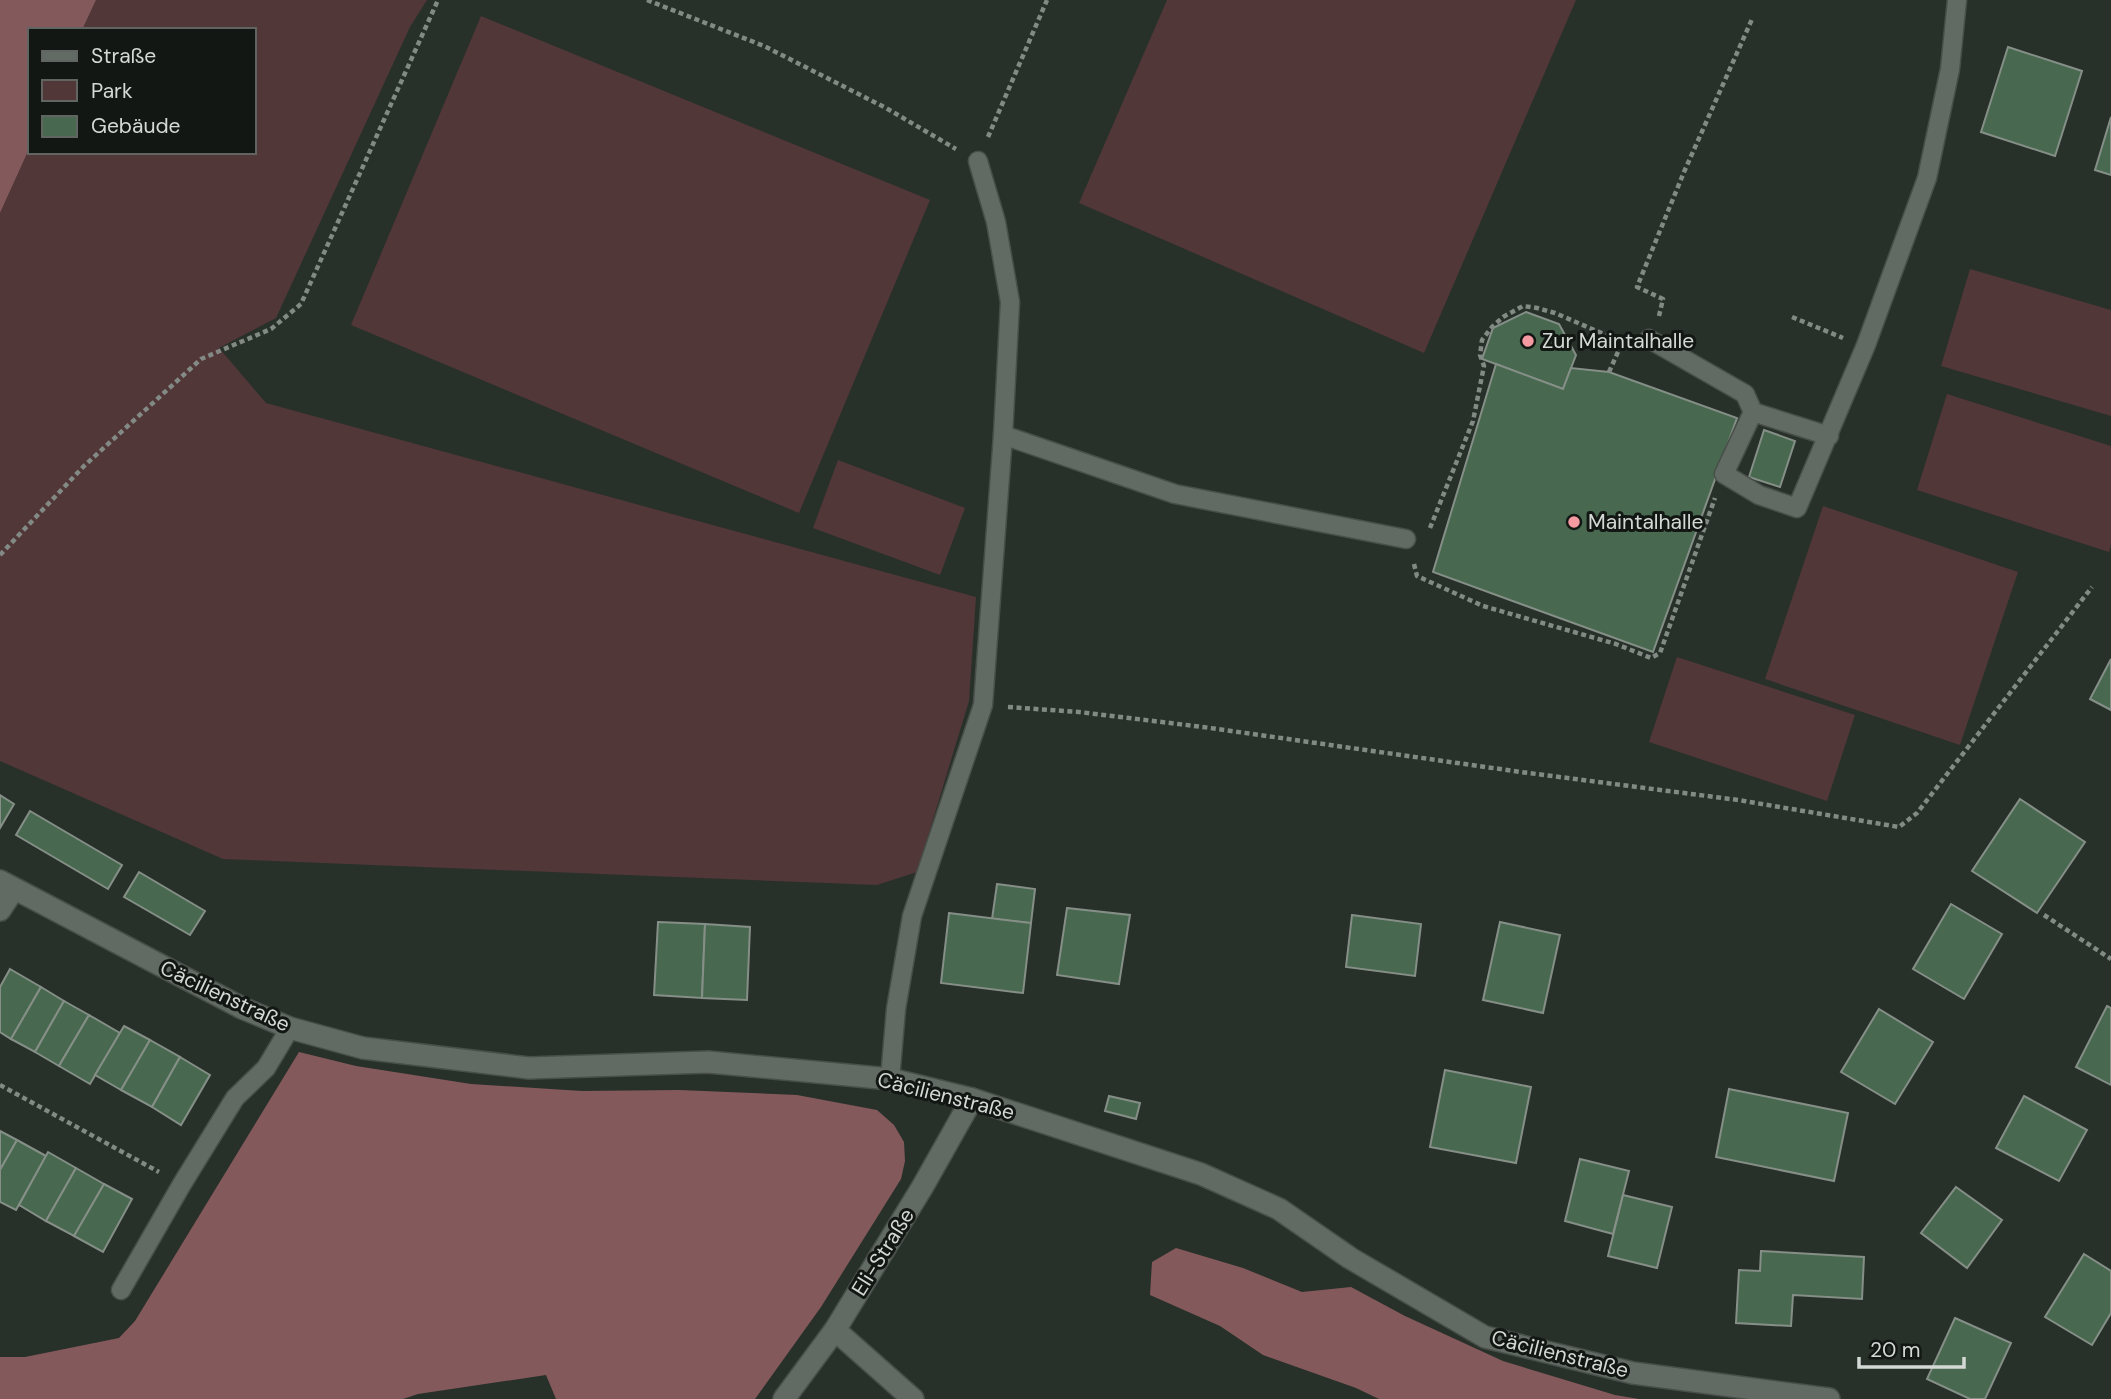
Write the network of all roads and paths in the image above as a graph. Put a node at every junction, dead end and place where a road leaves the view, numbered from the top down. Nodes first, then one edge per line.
1 (438, 0) edge
2 (647, 0) edge
3 (1047, 0) edge
4 (1957, 0) edge
5 (1753, 17) dead end
6 (978, 161) junction
7 (1663, 299) dead end
8 (1792, 317) dead end
9 (1649, 338) dead end
10 (1622, 342) dead end
11 (1866, 345) junction
12 (1753, 412) junction
13 (1003, 435) junction
14 (1829, 436) junction
15 (1724, 474) junction
16 (1406, 539) junction
17 (0, 555) edge
18 (2092, 587) dead end
19 (983, 705) junction
20 (7, 885) edge
21 (0, 910) edge
22 (2044, 915) dead end
23 (2111, 959) edge
24 (290, 1028) junction
25 (890, 1079) junction
26 (0, 1085) edge
27 (972, 1099) junction
28 (182, 1184) junction
29 (121, 1290) dead end
30 (835, 1330) junction
31 (1826, 1398) edge
32 (784, 1399) edge
33 (913, 1399) edge

1 - 17 path
2 - 6 path
3 - 6 path
4 - 11 lane
5 - 7 path
6 - 13 lane
8 - 11 path
9 - 12 lane
10 - 16 path
11 - 14 lane
12 - 14 lane
12 - 15 lane
13 - 16 lane
13 - 19 lane
14 - 15 lane
15 - 16 path
18 - 19 path
19 - 25 lane
20 - 21 street
20 - 24 street, Cäcilienstraße
22 - 23 path
24 - 25 street, Cäcilienstraße
24 - 28 lane
25 - 27 street, Cäcilienstraße
26 - 28 path
27 - 30 street, Eli-Straße
27 - 31 street, Cäcilienstraße
28 - 29 lane
30 - 32 street, Eli-Straße
30 - 33 street

